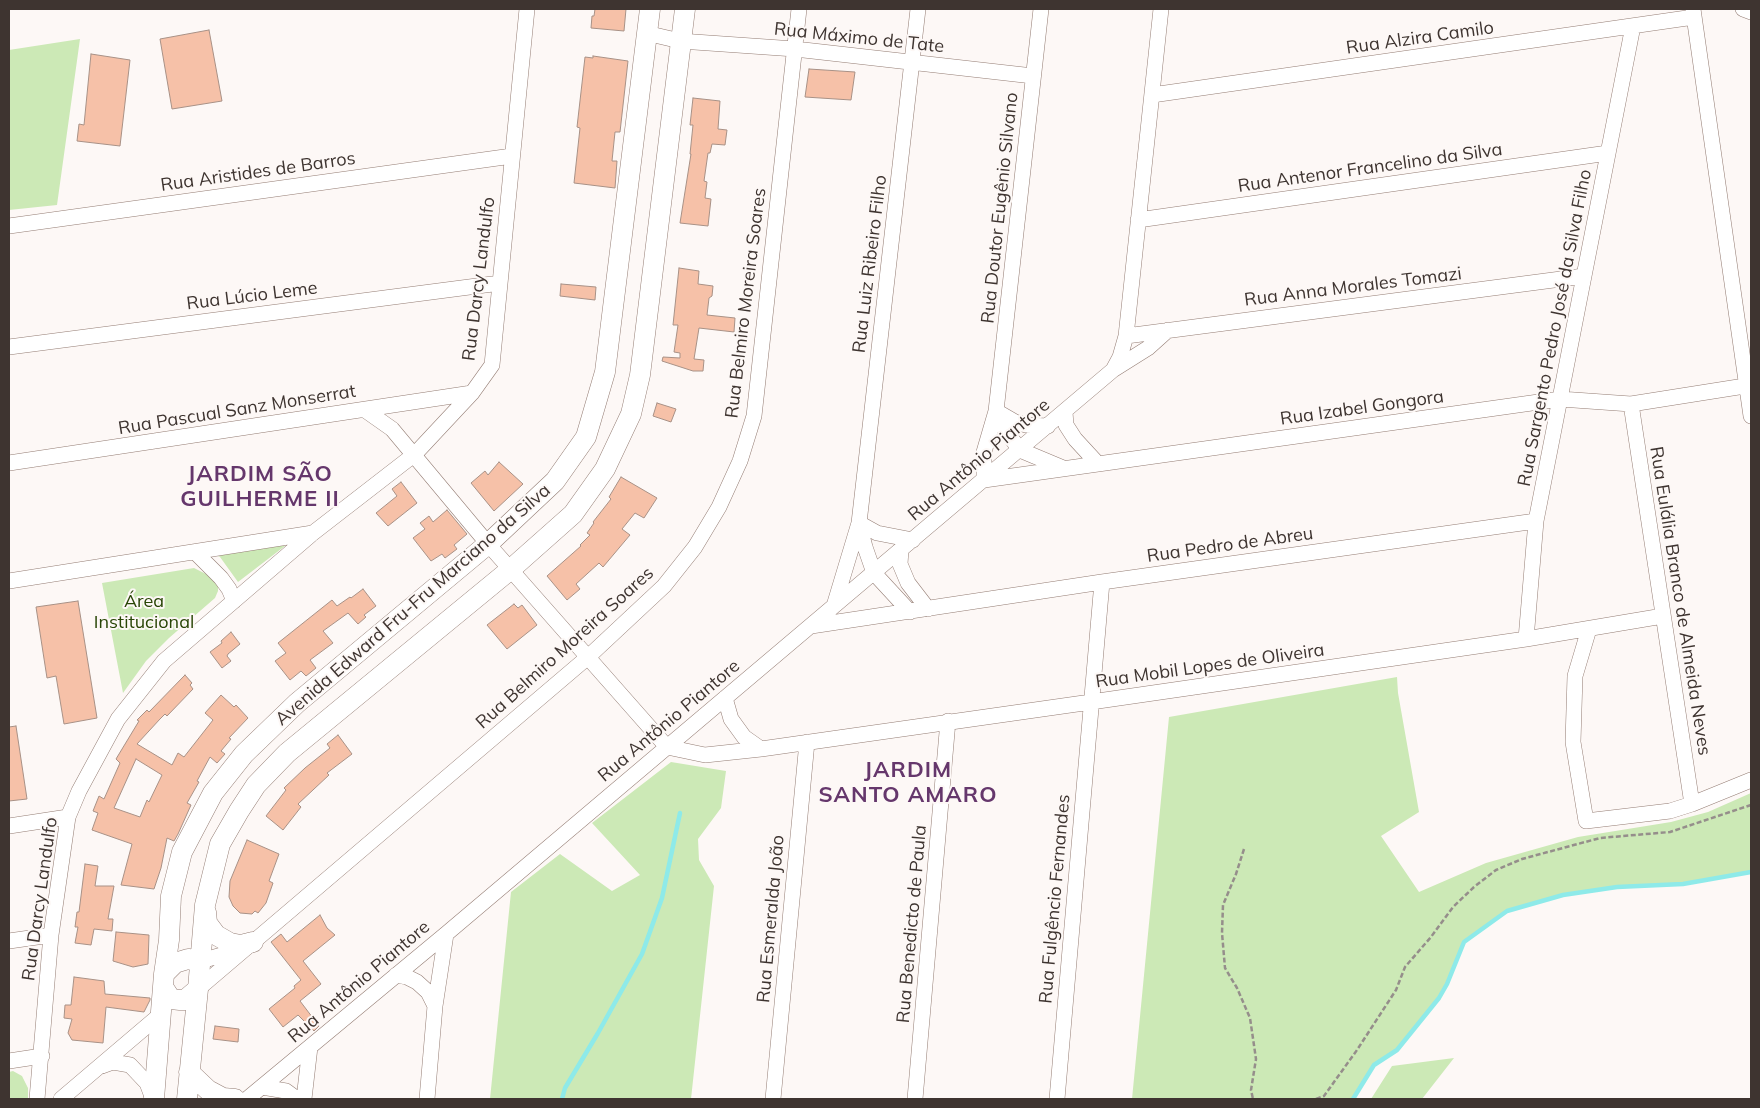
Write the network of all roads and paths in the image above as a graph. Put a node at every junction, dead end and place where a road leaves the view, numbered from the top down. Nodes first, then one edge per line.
1 (527, 9) edge
2 (650, 9) edge
3 (685, 9) edge
4 (799, 9) edge
5 (918, 9) edge
6 (1041, 9) edge
7 (1161, 9) edge
8 (1743, 9) edge
9 (1751, 12) edge
10 (1697, 15) edge
11 (1633, 26) junction
12 (646, 33) junction
13 (680, 41) junction
14 (795, 49) junction
15 (912, 63) junction
16 (1034, 76) junction
17 (1152, 95) junction
18 (1608, 154) junction
19 (512, 156) junction
20 (1138, 220) junction
21 (9, 226) edge
22 (1584, 276) junction
23 (500, 283) junction
24 (1168, 330) junction
25 (1126, 336) junction
26 (9, 347) edge
27 (1113, 370) junction
28 (1749, 385) edge
29 (472, 393) junction
30 (1560, 399) junction
31 (1631, 404) junction
32 (365, 410) junction
33 (996, 411) junction
34 (1065, 412) junction
35 (1751, 416) edge
36 (1048, 426) junction
37 (1020, 450) junction
38 (414, 454) junction
39 (9, 463) edge
40 (1098, 464) junction
41 (1064, 469) junction
42 (984, 480) junction
43 (1536, 521) junction
44 (860, 523) junction
45 (313, 533) junction
46 (913, 540) junction
47 (488, 544) junction
48 (901, 550) junction
49 (195, 552) junction
50 (511, 569) junction
51 (874, 573) junction
52 (9, 581) edge
53 (1102, 582) junction
54 (234, 601) junction
55 (834, 606) junction
56 (928, 609) junction
57 (910, 612) junction
58 (1663, 616) junction
59 (811, 626) junction
60 (1589, 629) junction
61 (1526, 639) junction
62 (588, 657) junction
63 (725, 698) junction
64 (1091, 702) junction
65 (948, 721) junction
66 (807, 742) junction
67 (667, 747) junction
68 (761, 749) junction
69 (1751, 780) edge
70 (1692, 804) junction
71 (1751, 806) edge
72 (68, 817) junction
73 (9, 826) edge
74 (1244, 848) dead end
75 (205, 905) junction
76 (446, 934) junction
77 (51, 935) junction
78 (9, 942) edge
79 (249, 945) junction
80 (201, 962) junction
81 (396, 975) junction
82 (164, 981) junction
83 (198, 989) junction
84 (435, 1006) junction
85 (161, 1014) junction
86 (310, 1047) junction
87 (42, 1056) junction
88 (9, 1061) edge
89 (102, 1066) junction
90 (190, 1072) junction
91 (262, 1087) junction
92 (37, 1099) edge
93 (62, 1099) edge
94 (154, 1099) edge
95 (187, 1099) edge
96 (235, 1099) edge
97 (248, 1099) edge
98 (297, 1099) edge
99 (304, 1099) edge
100 (426, 1099) edge
101 (773, 1099) edge
102 (915, 1099) edge
103 (1057, 1099) edge
104 (1253, 1099) edge
105 (1316, 1099) edge

1 - 19 street, Rua Darcy Landulfo
2 - 12 main road, Avenida Edward Fru-Fru Marciano da Silva
3 - 13 main road, Avenida Edward Fru-Fru Marciano da Silva
4 - 14 street, Rua Belmiro Moreira Soares
5 - 15 street, Rua Luiz Ribeiro Filho
6 - 16 street, Rua Doutor Eugênio Silvano
7 - 17 street, Rua Antônio Piantore
8 - 9 street
10 - 11 street, Rua Alzira Camilo
10 - 28 street
11 - 17 street, Rua Alzira Camilo
11 - 18 street, Rua Sargento Pedro José da Silva Filho
12 - 13 street
12 - 47 main road, Avenida Edward Fru-Fru Marciano da Silva
13 - 14 street, Rua Máximo de Tate
13 - 50 main road, Avenida Edward Fru-Fru Marciano da Silva
14 - 15 street, Rua Máximo de Tate
14 - 62 street, Rua Belmiro Moreira Soares
15 - 16 street, Rua Máximo de Tate
15 - 44 street, Rua Luiz Ribeiro Filho
16 - 33 street, Rua Doutor Eugênio Silvano
17 - 20 street, Rua Antônio Piantore
18 - 20 street, Rua Antenor Francelino da Silva
18 - 22 street, Rua Sargento Pedro José da Silva Filho
19 - 21 street, Rua Aristides de Barros
19 - 23 street, Rua Darcy Landulfo
20 - 25 street, Rua Antônio Piantore
22 - 24 street, Rua Anna Morales Tomazi
22 - 30 street, Rua Sargento Pedro José da Silva Filho
23 - 26 street, Rua Lúcio Leme
23 - 29 street, Rua Darcy Landulfo
24 - 25 street, Rua Anna Morales Tomazi
24 - 27 street, Rua Antônio Piantore
25 - 27 street, Rua Antônio Piantore
27 - 34 street, Rua Antônio Piantore
28 - 31 street, Rua Izabel Gongora
28 - 35 street
29 - 32 street, Rua Pascual Sanz Monserrat
29 - 38 street, Rua Darcy Landulfo
30 - 31 street, Rua Izabel Gongora
30 - 40 street, Rua Izabel Gongora
30 - 43 street, Rua Sargento Pedro José da Silva Filho
31 - 58 street, Rua Eulália Branco de Almeida Neves
32 - 38 street
32 - 39 street, Rua Pascual Sanz Monserrat
33 - 36 street
33 - 37 street
33 - 42 street, Rua Doutor Eugênio Silvano
34 - 36 street, Rua Antônio Piantore
34 - 40 street
36 - 37 street, Rua Antônio Piantore
37 - 41 street
37 - 42 street, Rua Antônio Piantore
38 - 45 street, Rua Darcy Landulfo
38 - 47 street
40 - 41 street, Rua Izabel Gongora
41 - 42 street, Rua Izabel Gongora
42 - 46 street, Rua Antônio Piantore
43 - 53 street, Rua Pedro de Abreu
43 - 61 street, Rua Sargento Pedro José da Silva Filho
44 - 46 street
44 - 51 street, Rua Luiz Ribeiro Filho
44 - 55 street, Rua Luiz Ribeiro Filho
45 - 49 street
45 - 54 street, Rua Darcy Landulfo
46 - 48 street, Rua Antônio Piantore
47 - 50 street
47 - 82 main road, Avenida Edward Fru-Fru Marciano da Silva
48 - 51 street, Rua Antônio Piantore
48 - 56 street
49 - 52 street
49 - 54 street
50 - 62 street
50 - 75 main road, Avenida Edward Fru-Fru Marciano da Silva
51 - 55 street, Rua Antônio Piantore
51 - 57 street
53 - 56 street, Rua Pedro de Abreu
53 - 64 street, Rua Fulgêncio Fernandes
54 - 72 street, Rua Darcy Landulfo
55 - 59 street, Rua Antônio Piantore
56 - 57 street, Rua Pedro de Abreu
57 - 59 street, Rua Pedro de Abreu
58 - 60 street, Rua Mobil Lopes de Oliveira
58 - 70 street, Rua Eulália Branco de Almeida Neves
59 - 63 street, Rua Antônio Piantore
60 - 61 street, Rua Mobil Lopes de Oliveira
60 - 70 street
61 - 64 street, Rua Mobil Lopes de Oliveira
62 - 67 street
62 - 79 street, Rua Belmiro Moreira Soares
63 - 67 street, Rua Antônio Piantore
63 - 68 street
64 - 65 street, Rua Mobil Lopes de Oliveira
64 - 103 street, Rua Fulgêncio Fernandes
65 - 66 street, Rua Mobil Lopes de Oliveira
65 - 102 street, Rua Benedicto de Paula
66 - 68 street, Rua Mobil Lopes de Oliveira
66 - 101 street, Rua Esmeralda João
67 - 68 street, Rua Mobil Lopes de Oliveira
67 - 76 street, Rua Antônio Piantore
69 - 70 street
71 - 105 path
72 - 73 street
72 - 77 street, Rua Darcy Landulfo
74 - 104 path
75 - 79 main road
75 - 80 main road, Avenida Edward Fru-Fru Marciano da Silva
76 - 81 street, Rua Antônio Piantore
76 - 84 street
77 - 78 street
77 - 87 street, Rua Darcy Landulfo
79 - 80 street, Rua Belmiro Moreira Soares
79 - 83 street, Rua Belmiro Moreira Soares
80 - 82 main road
80 - 83 main road, Avenida Edward Fru-Fru Marciano da Silva
81 - 84 street
81 - 86 street, Rua Antônio Piantore
82 - 83 main road
82 - 85 main road, Avenida Edward Fru-Fru Marciano da Silva
83 - 90 main road, Avenida Edward Fru-Fru Marciano da Silva
84 - 100 street
85 - 89 street
85 - 94 main road, Avenida Edward Fru-Fru Marciano da Silva
86 - 91 street, Rua Antônio Piantore
86 - 99 street
87 - 88 street
87 - 92 street, Rua Darcy Landulfo
89 - 93 street
89 - 94 street
90 - 95 main road, Avenida Edward Fru-Fru Marciano da Silva
90 - 96 main road
91 - 97 street, Rua Antônio Piantore
91 - 98 street

